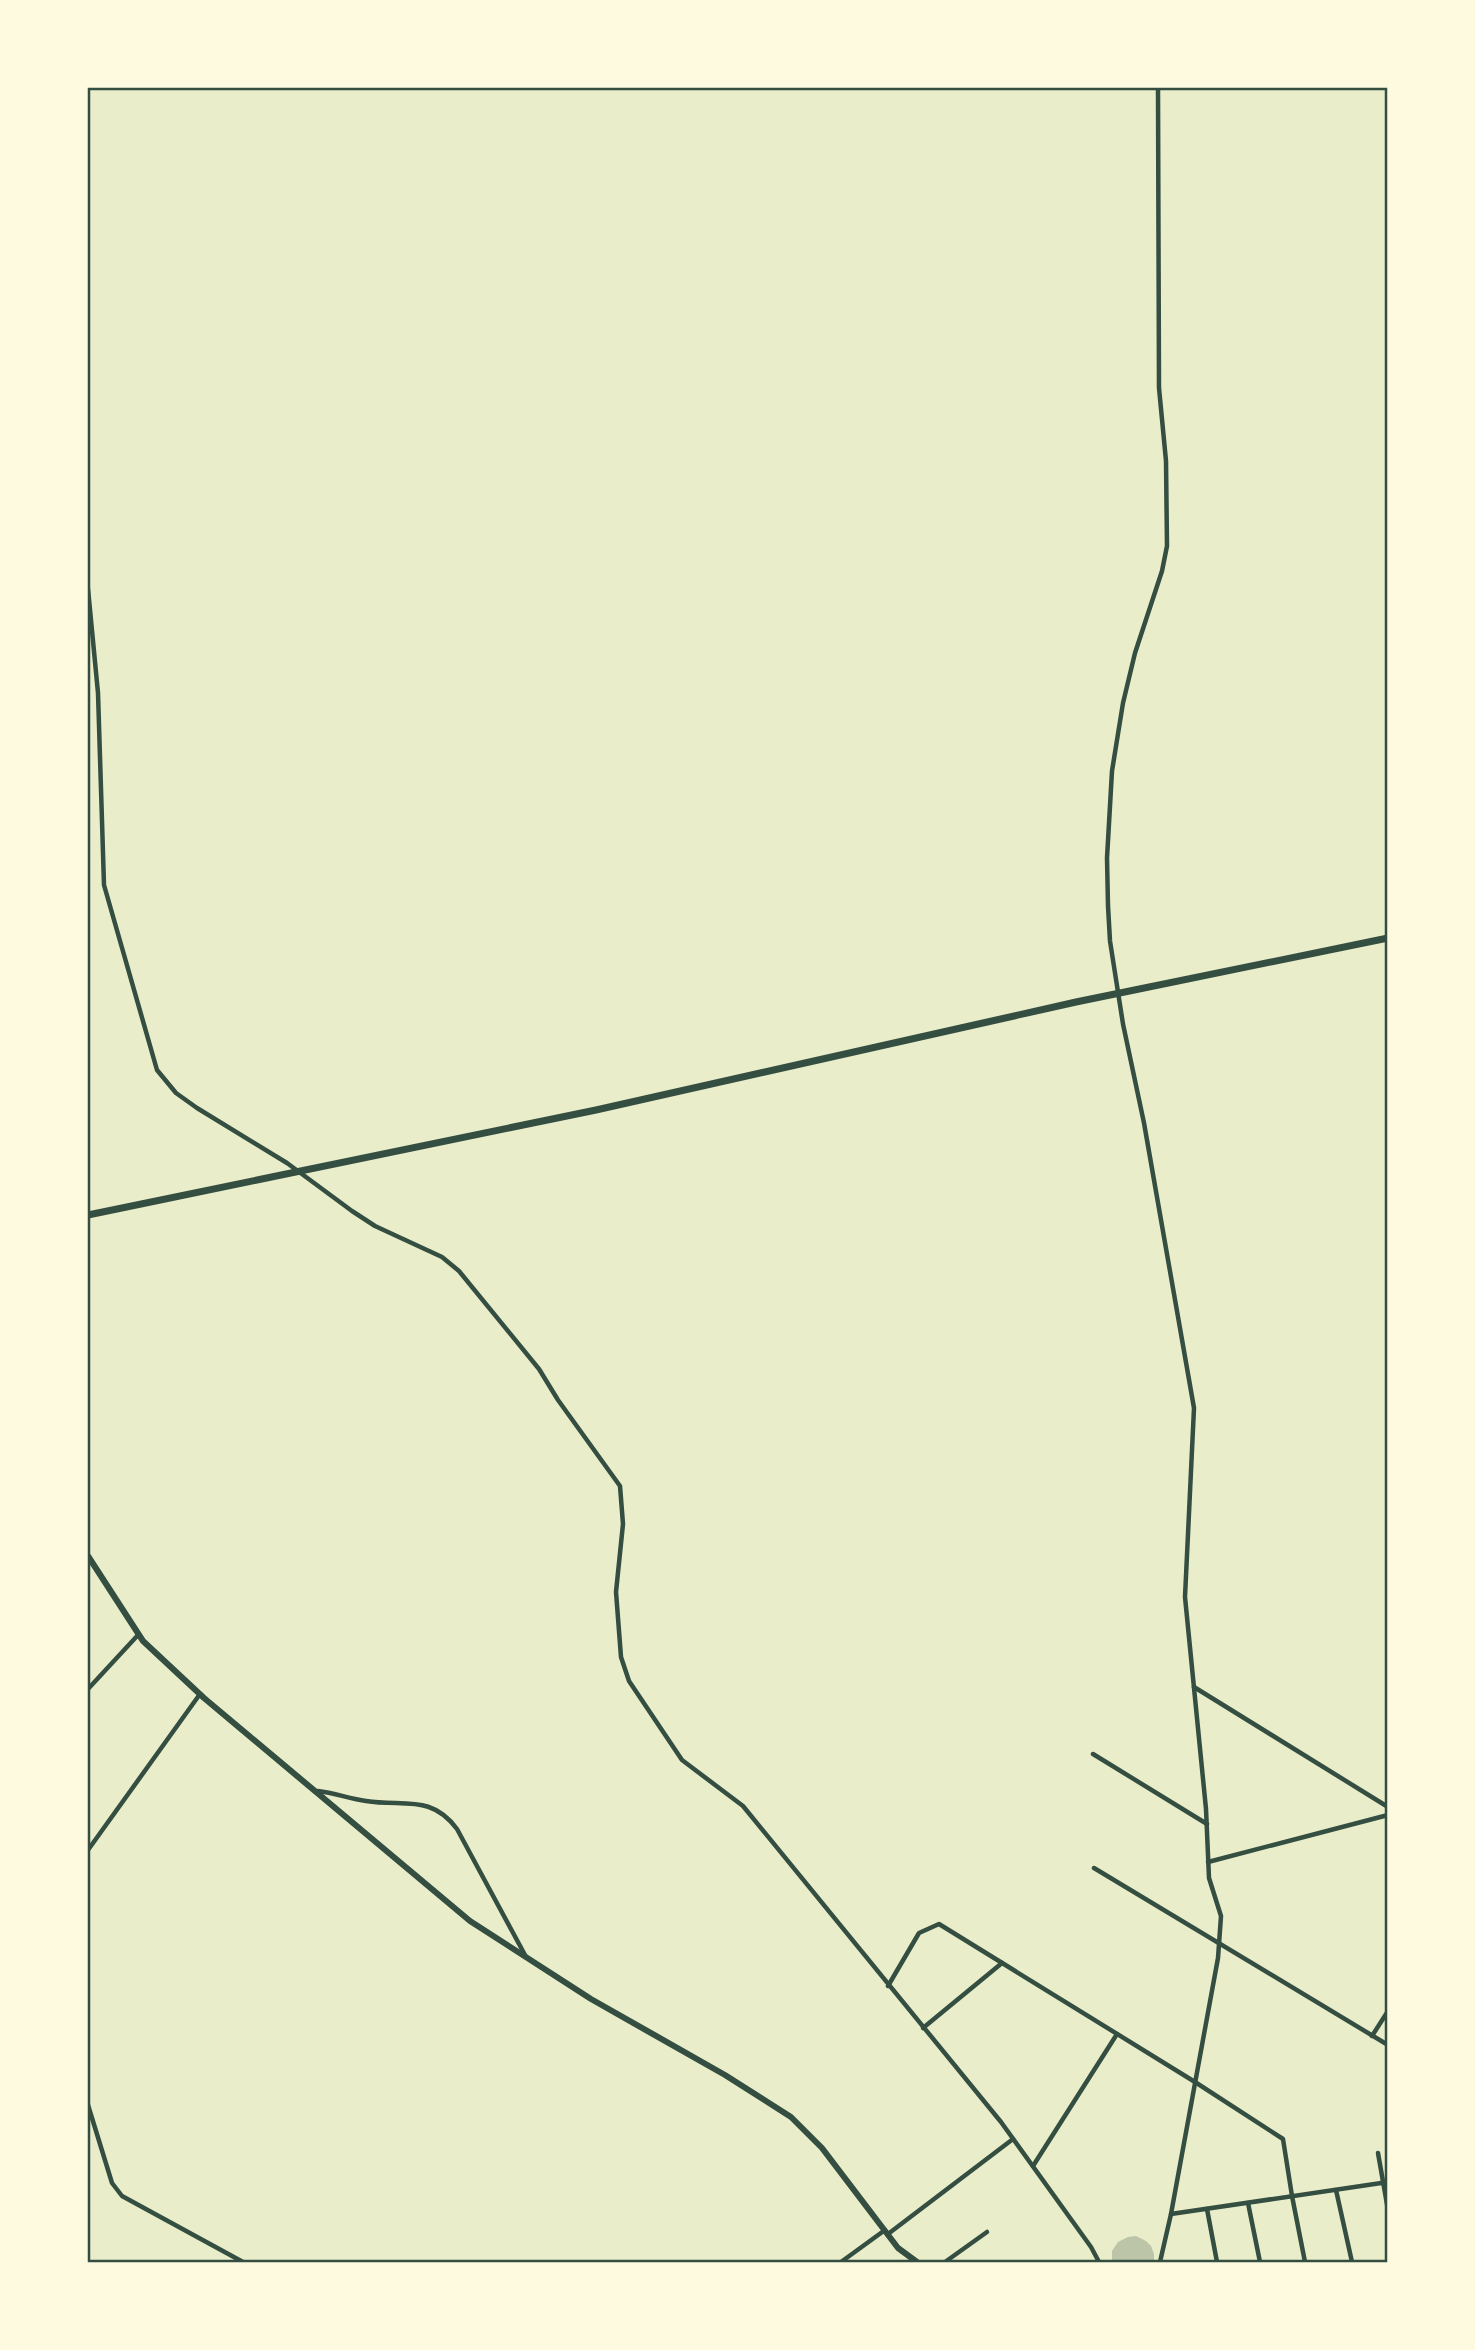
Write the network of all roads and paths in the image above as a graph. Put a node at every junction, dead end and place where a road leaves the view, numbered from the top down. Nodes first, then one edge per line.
1 (1158, 88) edge
2 (88, 589) edge
3 (1388, 939) edge
4 (88, 1215) edge
5 (88, 1556) edge
6 (139, 1634) junction
7 (1194, 1687) junction
8 (88, 1689) edge
9 (200, 1694) junction
10 (1093, 1754) dead end
11 (318, 1791) junction
12 (1388, 1807) edge
13 (1388, 1815) edge
14 (1207, 1824) junction
15 (88, 1850) edge
16 (1208, 1862) junction
17 (1094, 1868) dead end
18 (1219, 1944) junction
19 (527, 1959) junction
20 (1002, 1963) junction
21 (888, 1986) junction
22 (1388, 2011) edge
23 (923, 2028) junction
24 (1117, 2034) junction
25 (1372, 2036) junction
26 (1388, 2045) edge
27 (1195, 2082) junction
28 (88, 2105) edge
29 (1013, 2139) junction
30 (1378, 2153) dead end
31 (1033, 2166) junction
32 (1385, 2182) edge
33 (1336, 2190) junction
34 (1292, 2196) junction
35 (1248, 2203) junction
36 (1207, 2209) junction
37 (1388, 2210) edge
38 (1171, 2214) junction
39 (886, 2232) junction
40 (988, 2232) dead end
41 (243, 2263) edge
42 (841, 2263) edge
43 (917, 2263) edge
44 (945, 2263) edge
45 (1099, 2263) edge
46 (1160, 2263) edge
47 (1217, 2263) edge
48 (1260, 2263) edge
49 (1306, 2263) edge
50 (1352, 2263) edge

1 - 7 street
2 - 21 street
3 - 4 main road
5 - 6 street
6 - 8 street
6 - 9 street
7 - 12 street
7 - 14 street
9 - 11 street
9 - 15 street
10 - 14 street
11 - 19 street
11 - 19 street
13 - 16 street
14 - 16 street
16 - 18 street
17 - 18 street
18 - 25 street
18 - 27 street
19 - 39 street
20 - 21 street
20 - 23 street
20 - 24 street
21 - 23 street
22 - 25 street
23 - 29 street
24 - 27 street
24 - 31 street
25 - 26 street
27 - 34 street
27 - 38 street
28 - 41 street
29 - 31 street
29 - 39 street
30 - 32 street
31 - 45 street
32 - 33 street
32 - 37 street
33 - 34 street
33 - 50 street
34 - 35 street
34 - 49 street
35 - 36 street
35 - 48 street
36 - 38 street
36 - 47 street
38 - 46 street
39 - 42 street
39 - 43 street
40 - 44 street

